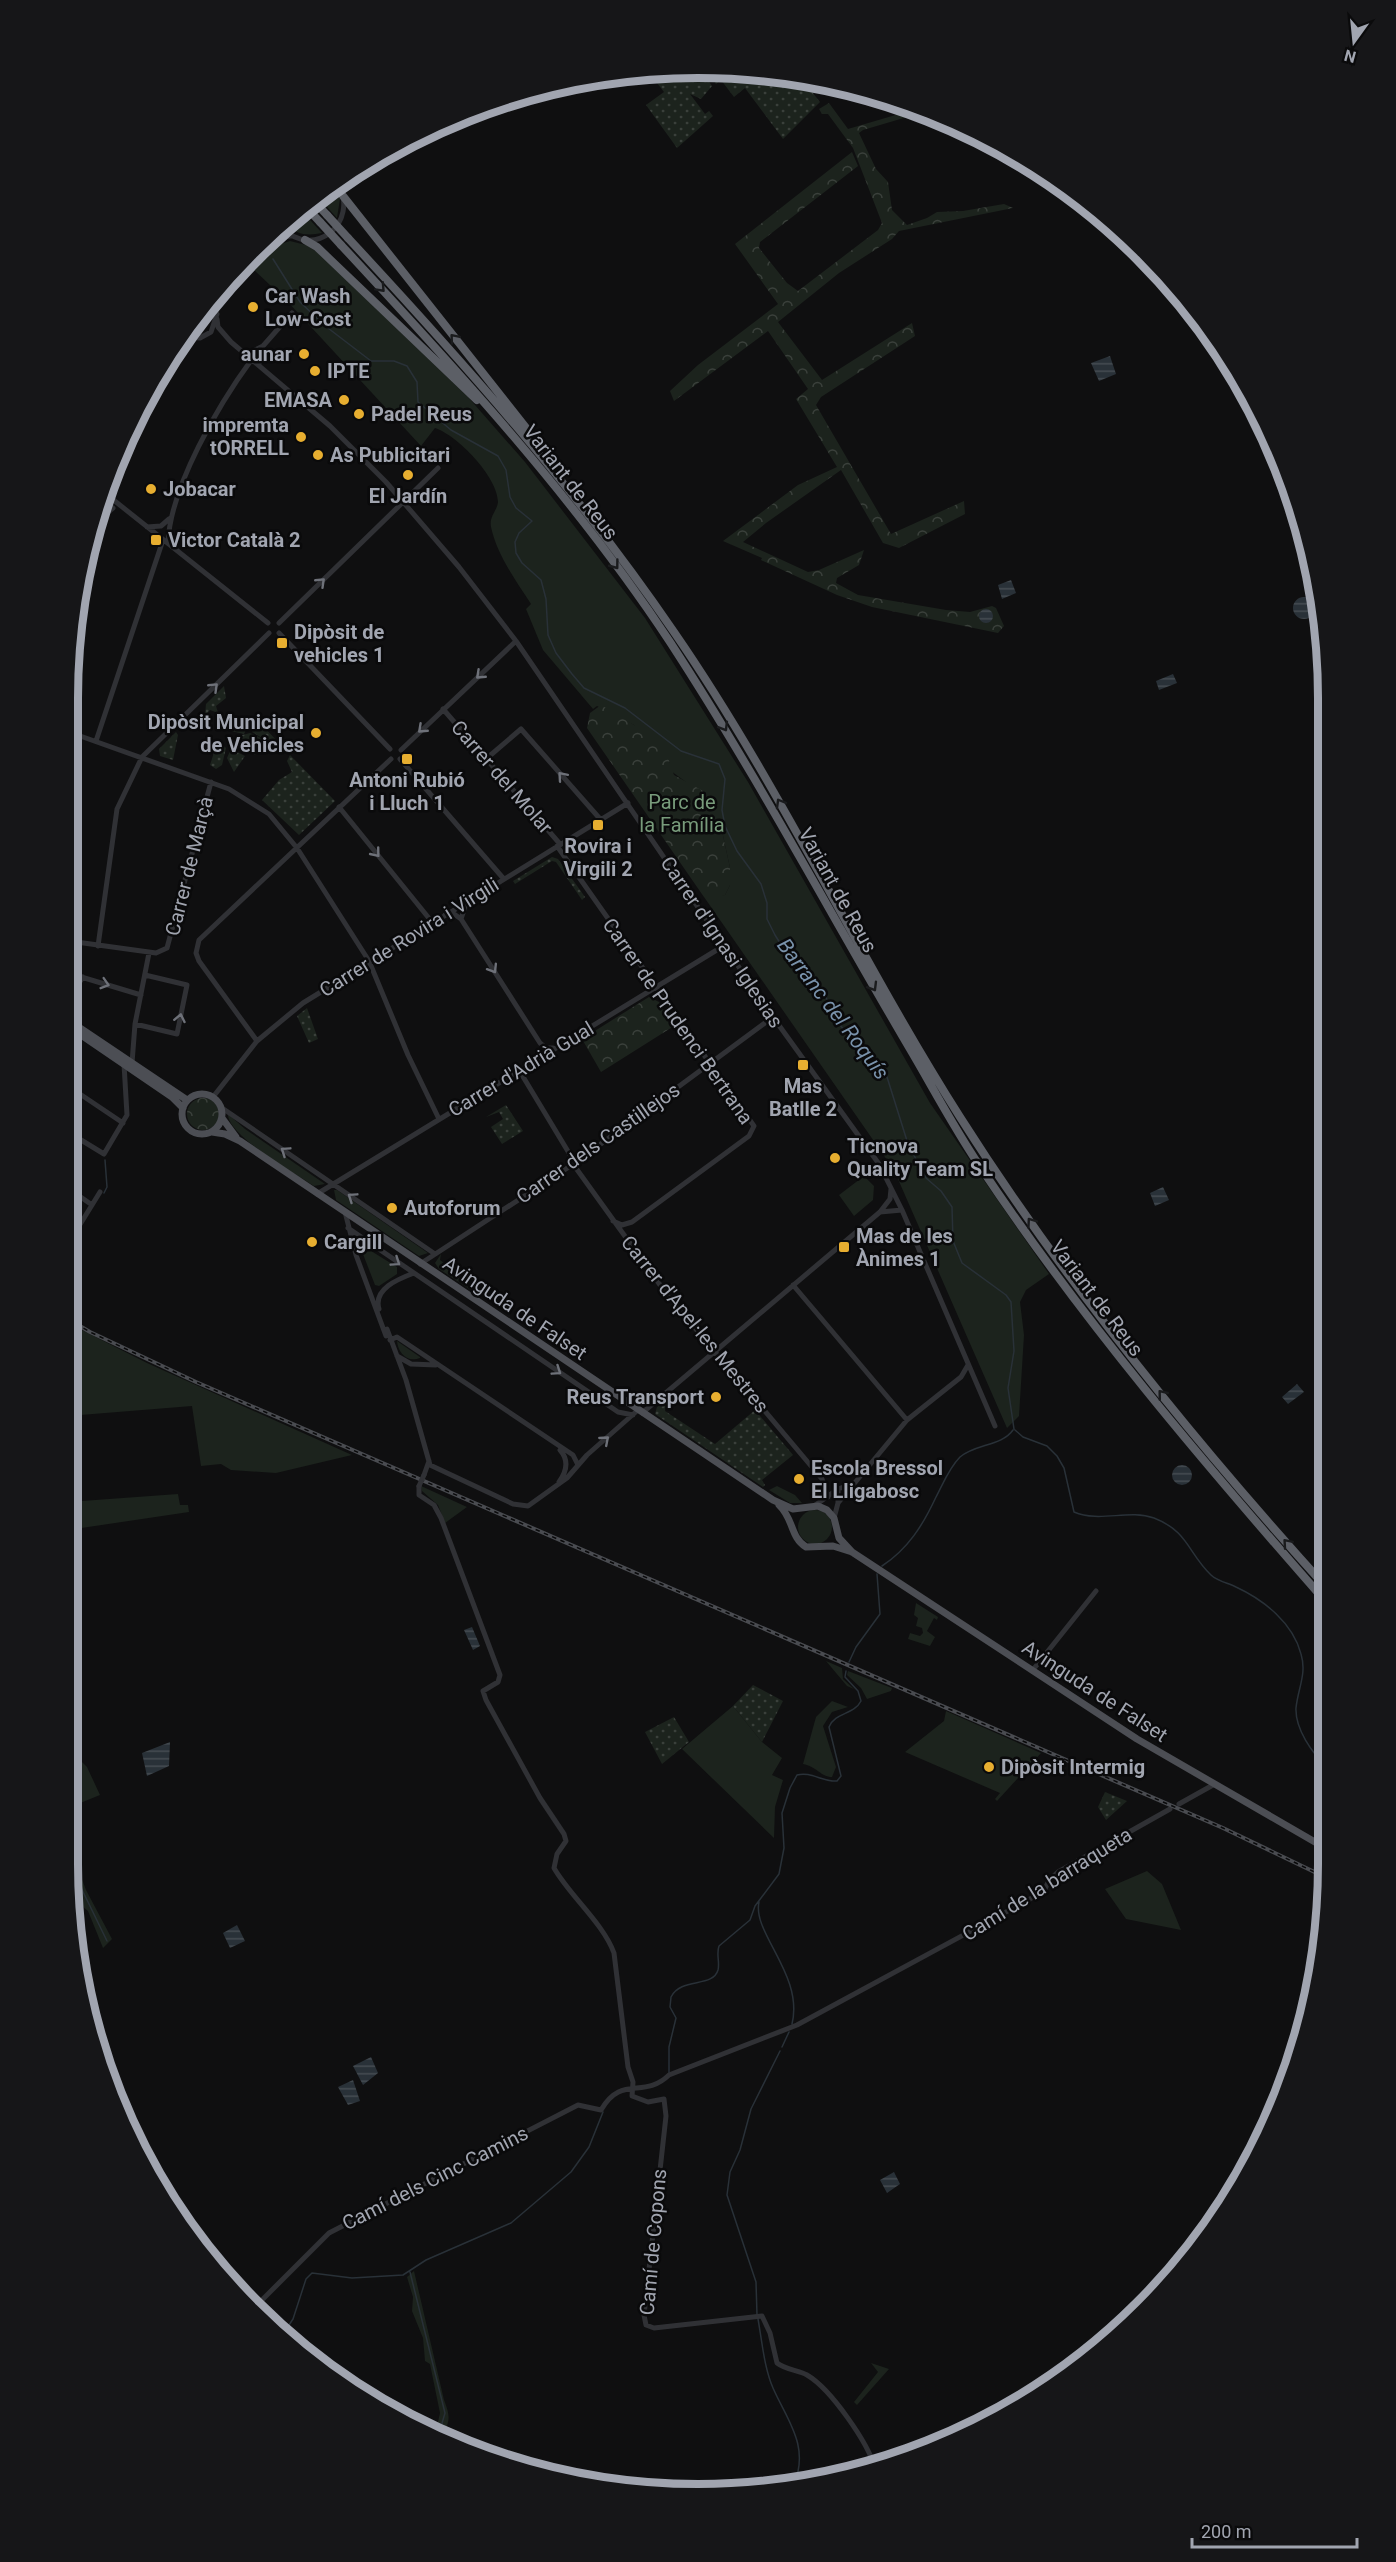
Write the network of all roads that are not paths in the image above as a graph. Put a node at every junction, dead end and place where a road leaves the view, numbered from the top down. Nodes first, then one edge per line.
1 (342, 191) edge
2 (344, 196) junction
3 (319, 207) edge
4 (312, 213) edge
5 (288, 233) edge
6 (292, 236) junction
7 (283, 238) edge
8 (305, 240) junction
9 (214, 311) edge
10 (292, 313) dead end
11 (217, 319) junction
12 (206, 336) junction
13 (194, 337) edge
14 (231, 342) junction
15 (263, 346) junction
16 (247, 354) junction
17 (252, 359) junction
18 (259, 364) junction
19 (535, 462) junction
20 (438, 468) dead end
21 (553, 468) junction
22 (111, 498) edge
23 (111, 501) edge
24 (404, 502) junction
25 (113, 508) junction
26 (108, 510) edge
27 (173, 512) junction
28 (128, 513) junction
29 (147, 527) junction
30 (165, 542) junction
31 (268, 623) junction
32 (279, 623) junction
33 (269, 633) junction
34 (279, 633) junction
35 (516, 641) junction
36 (444, 709) junction
37 (78, 735) edge
38 (96, 741) junction
39 (390, 749) junction
40 (401, 750) junction
41 (142, 757) junction
42 (391, 759) junction
43 (400, 759) junction
44 (486, 759) junction
45 (211, 782) junction
46 (628, 803) junction
47 (339, 807) junction
48 (601, 820) junction
49 (558, 845) junction
50 (297, 848) junction
51 (503, 878) junction
52 (467, 900) junction
53 (441, 916) junction
54 (461, 919) junction
55 (432, 922) junction
56 (78, 943) edge
57 (725, 945) junction
58 (98, 946) junction
59 (149, 953) junction
60 (369, 961) junction
61 (145, 975) junction
62 (78, 976) edge
63 (83, 977) junction
64 (78, 984) edge
65 (656, 987) junction
66 (141, 995) junction
67 (773, 1017) junction
68 (135, 1024) junction
69 (78, 1027) edge
70 (78, 1033) edge
71 (257, 1041) junction
72 (540, 1043) junction
73 (555, 1048) junction
74 (538, 1058) junction
75 (124, 1064) junction
76 (132, 1064) junction
77 (709, 1064) junction
78 (519, 1070) junction
79 (78, 1093) edge
80 (213, 1097) junction
81 (188, 1100) junction
82 (183, 1108) junction
83 (222, 1108) junction
84 (222, 1118) junction
85 (439, 1119) junction
86 (123, 1123) junction
87 (212, 1132) junction
88 (78, 1138) edge
89 (240, 1141) junction
90 (574, 1163) junction
91 (333, 1184) junction
92 (892, 1188) junction
93 (100, 1192) dead end
94 (317, 1194) junction
95 (78, 1195) edge
96 (92, 1205) junction
97 (902, 1210) junction
98 (345, 1212) junction
99 (880, 1212) junction
100 (613, 1221) junction
101 (632, 1222) junction
102 (78, 1228) edge
103 (348, 1228) junction
104 (627, 1240) junction
105 (435, 1254) junction
106 (420, 1264) junction
107 (414, 1273) junction
108 (793, 1285) junction
109 (384, 1289) junction
110 (392, 1341) junction
111 (714, 1351) junction
112 (397, 1356) junction
113 (416, 1364) junction
114 (968, 1365) junction
115 (446, 1370) junction
116 (406, 1380) junction
117 (412, 1401) junction
118 (638, 1413) junction
119 (907, 1420) junction
120 (995, 1426) dead end
121 (554, 1443) junction
122 (429, 1461) junction
123 (566, 1462) junction
124 (577, 1466) junction
125 (822, 1479) junction
126 (558, 1483) junction
127 (853, 1483) junction
128 (838, 1489) junction
129 (828, 1497) junction
130 (773, 1500) junction
131 (838, 1503) junction
132 (814, 1506) junction
133 (806, 1508) junction
134 (834, 1518) junction
135 (793, 1525) junction
136 (836, 1529) junction
137 (823, 1547) junction
138 (852, 1552) junction
139 (1318, 1578) edge
140 (1096, 1591) dead end
141 (1318, 1593) edge
142 (1032, 1671) junction
143 (1213, 1785) junction
144 (1179, 1804) dead end
145 (1170, 1809) dead end
146 (1318, 1844) edge
147 (633, 2088) junction
148 (260, 2302) edge
149 (872, 2459) edge

1 - 2 street
2 - 8 street
21 -> 2 highway
3 - 21 highway, Variant de Reus, bridge
4 -> 19 highway, Variant de Reus, bridge
5 - 6 street
6 - 7 street
6 - 8 street
8 - 19 highway
9 - 11 street, Carrer d'Ignasi Iglesias
10 - 15 street
11 - 12 street
11 - 14 street, Carrer d'Ignasi Iglesias
12 - 13 street
12 - 14 street, Carrer d'Ignasi Iglesias
14 - 16 street, Carrer d'Ignasi Iglesias
15 - 16 street
15 - 18 street
16 - 17 street, Carrer d'Ignasi Iglesias
17 - 18 street, Carrer d'Ignasi Iglesias
17 - 27 street
18 - 24 street, Carrer d'Ignasi Iglesias
19 -> 141 highway, Variant de Reus
20 - 24 street
139 -> 21 highway, Variant de Reus
22 - 28 street
23 - 25 street
32 -> 24 street
24 - 35 street, Carrer d'Ignasi Iglesias
25 - 26 street
25 - 28 street
27 - 29 street
27 - 30 street
28 - 29 street
29 - 30 street
30 - 31 street
30 - 38 street
31 - 32 street
31 - 33 street
32 - 34 street
33 - 34 street
41 -> 33 street
34 - 39 street
35 -> 36 street
35 - 46 street, Carrer d'Ignasi Iglesias
36 -> 40 street
36 - 44 street, Carrer del Molar
37 - 38 street
38 - 41 street
39 - 40 street
39 - 42 street
40 - 43 street
41 - 45 street
41 - 58 street
42 - 43 street
42 - 47 street
43 - 51 street
48 -> 44 street
44 - 49 street, Carrer del Molar
45 - 50 street
45 - 59 street, Carrer de Marçà
46 - 48 street, Carrer de Rovira i Virgili
46 - 57 street, Carrer d'Ignasi Iglesias
47 - 50 street
47 -> 55 street
48 - 49 street, Carrer de Rovira i Virgili
49 - 51 street, Carrer de Rovira i Virgili
49 - 65 street, Carrer de Prudenci Bertrana
50 - 60 street
50 - 71 street
51 - 52 street, Carrer de Rovira i Virgili
52 - 53 street, Carrer de Rovira i Virgili
52 - 54 street
53 - 54 street
53 - 55 street, Carrer de Rovira i Virgili
54 -> 72 street
55 - 60 street, Carrer de Rovira i Virgili
56 - 58 street
57 - 65 street, Carrer d'Adrià Gual
57 - 67 street, Carrer d'Ignasi Iglesias
58 - 59 street
59 - 61 street
60 - 71 street, Carrer de Rovira i Virgili
60 - 85 street
61 - 66 street
68 -> 61 street
62 - 63 street
63 - 64 street
63 -> 66 street
65 - 73 street, Carrer d'Adrià Gual
65 - 77 street, Carrer de Prudenci Bertrana
66 - 68 street
67 - 77 street, Carrer dels Castillejos
67 - 92 street, Carrer d'Ignasi Iglesias
68 - 76 street
69 - 76 main road
70 - 75 main road
71 - 80 street, Carrer de Rovira i Virgili
72 - 73 street
72 - 74 street
73 - 74 street, Carrer d'Adrià Gual
74 - 78 street, Carrer d'Adrià Gual
75 - 82 main road
75 - 86 street
76 - 81 main road
77 - 90 street, Carrer dels Castillejos
77 - 101 street, Carrer de Prudenci Bertrana
78 - 85 street, Carrer d'Adrià Gual
78 - 90 street, Carrer d'Apel·les Mestres
79 - 86 street
80 - 81 main road
80 - 83 main road
81 - 82 main road
82 - 87 main road
83 - 84 main road
91 -> 83 street, Avinguda de Falset
84 - 87 main road
84 - 89 main road, Avinguda de Falset
85 - 91 street, Carrer d'Adrià Gual
86 - 88 street
87 - 89 main road, Avinguda de Falset
89 - 94 main road, Avinguda de Falset
90 - 100 street, Carrer d'Apel·les Mestres
90 - 105 street, Carrer dels Castillejos
91 - 94 street, Carrer d'Adrià Gual
105 -> 91 street, Avinguda de Falset
92 - 97 street, Carrer d'Ignasi Iglesias
92 - 99 street
93 - 96 street
94 - 98 main road, Avinguda de Falset
95 - 96 street
96 - 102 street
97 - 99 street
97 - 114 street, Carrer d'Ignasi Iglesias
98 - 103 street
98 - 106 main road, Avinguda de Falset
99 - 108 street
100 - 101 street
100 - 104 street, Carrer d'Apel·les Mestres
101 - 104 street
103 -> 107 street, Avinguda de Falset
103 - 109 street
103 - 110 street
104 - 111 street, Carrer d'Apel·les Mestres
105 - 106 street, Carrer dels Castillejos
106 - 118 main road, Avinguda de Falset
107 - 109 street
107 -> 118 street, Avinguda de Falset
108 - 111 street
108 - 119 street
109 - 110 street
110 - 112 street
110 - 115 street
110 - 117 street
111 - 118 street
111 - 125 street, Carrer d'Apel·les Mestres
112 - 113 street
112 - 116 street
113 - 115 street
113 - 116 street
114 - 119 street
114 - 120 street, Carrer d'Ignasi Iglesias
115 - 121 street
116 - 117 street
117 - 122 street
124 -> 118 street
118 - 130 main road, Avinguda de Falset
119 - 127 street
121 - 123 street
121 - 124 street
122 - 126 street
122 - 147 street, bridge
123 - 124 street
123 - 126 street
124 - 126 street
125 - 128 street, Carrer d'Apel·les Mestres
125 - 129 street, Carrer d'Apel·les Mestres
127 - 128 street
127 - 131 street
128 - 129 street
128 - 131 street
129 - 132 street
130 - 133 main road
130 - 135 main road
131 - 134 street
132 - 133 main road
132 - 134 main road
133 - 135 main road
134 - 136 main road
135 - 137 main road
136 - 137 main road
136 - 138 main road
137 - 138 main road
138 - 142 main road, Avinguda de Falset
140 - 142 street
142 - 143 main road, Avinguda de Falset
143 - 144 street
143 - 146 main road, Avinguda de Falset
145 - 147 street, Camí de la barraqueta
147 - 148 street, Camí dels Cinc Camins
147 - 149 street, Camí de Copons

